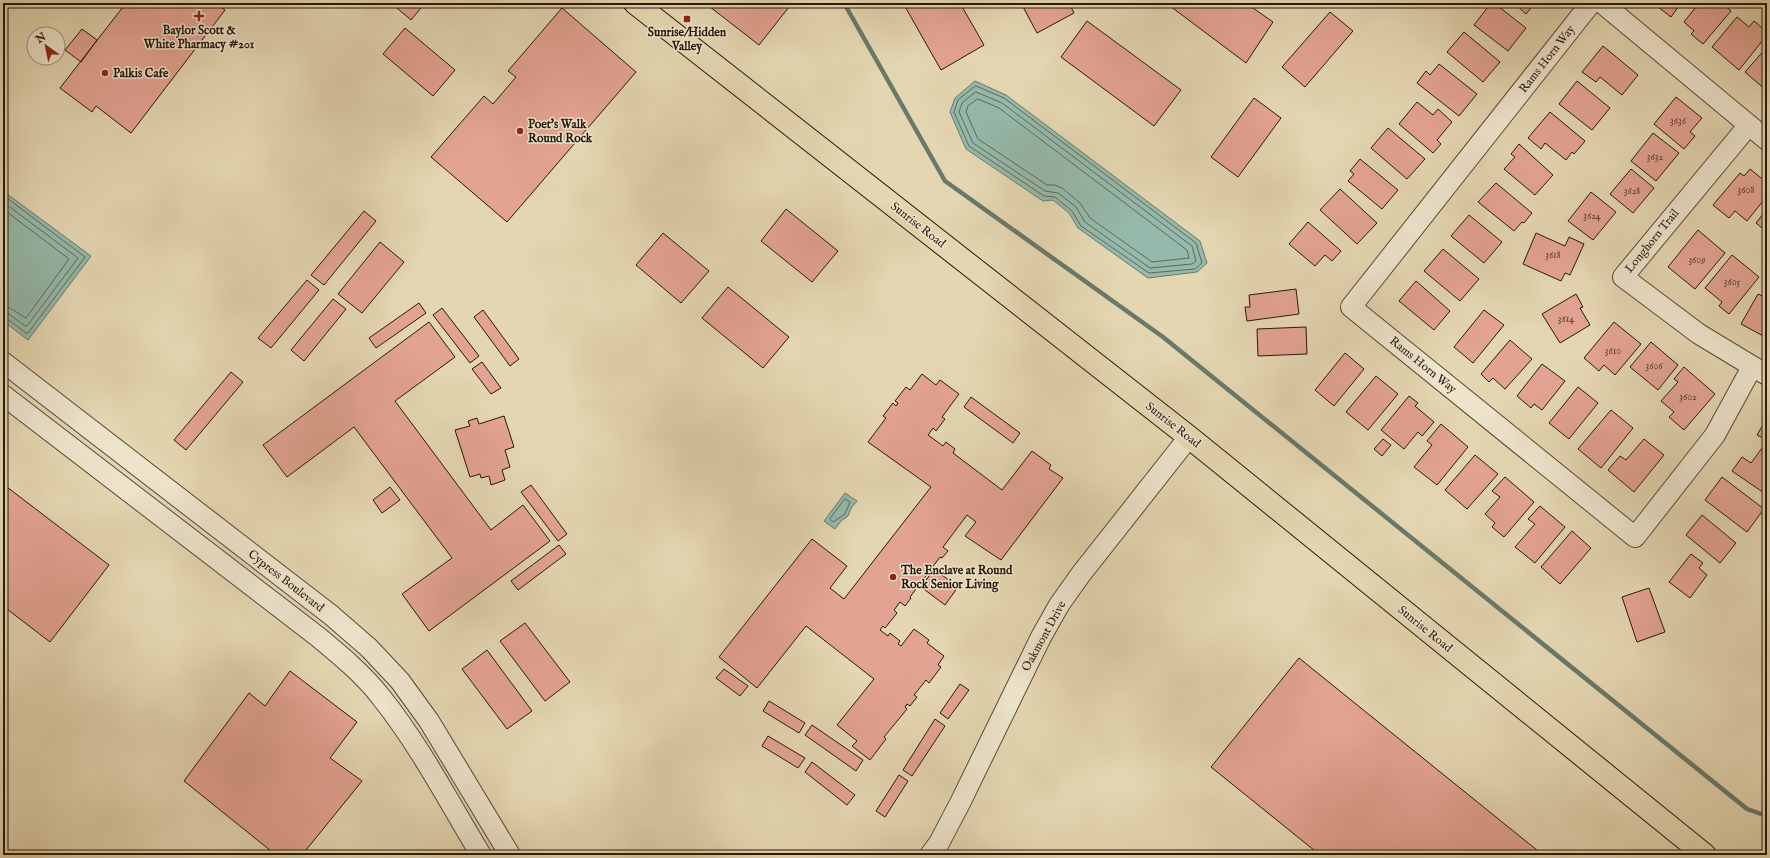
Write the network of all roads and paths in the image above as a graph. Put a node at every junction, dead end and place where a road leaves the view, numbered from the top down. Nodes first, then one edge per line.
1 (635, 3) edge
2 (1591, 3) edge
3 (1602, 3) edge
4 (1748, 126) junction
5 (1767, 140) edge
6 (3, 362) edge
7 (1760, 371) edge
8 (3, 395) edge
9 (1189, 437) junction
10 (481, 855) edge
11 (510, 855) edge
12 (930, 855) edge
13 (1705, 855) edge

1 - 9 main road, Sunrise Road
2 - 7 street, Rams Horn Way
3 - 4 street
4 - 5 street
4 - 7 street, Longhorn Trail
6 - 11 street, Cypress Boulevard
8 - 10 street, Cypress Boulevard
9 - 12 street, Oakmont Drive
9 - 13 main road, Sunrise Road

